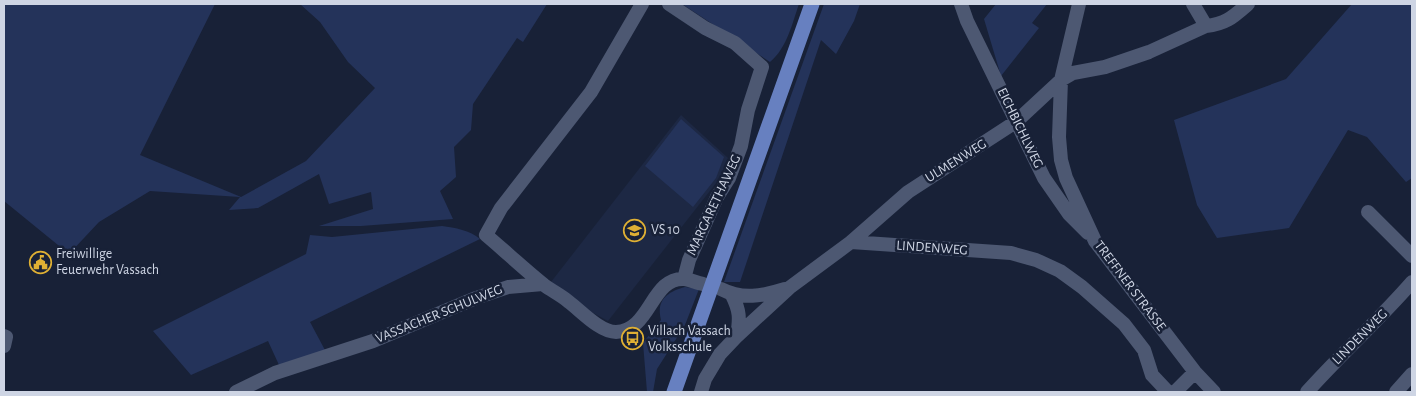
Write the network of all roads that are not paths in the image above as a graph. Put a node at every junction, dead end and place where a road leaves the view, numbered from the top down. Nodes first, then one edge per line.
1 (642, 4) edge
2 (669, 4) edge
3 (812, 4) edge
4 (961, 4) edge
5 (1079, 4) edge
6 (1193, 4) edge
7 (1248, 4) edge
8 (1206, 26) junction
9 (1060, 80) junction
10 (1017, 121) junction
11 (1368, 212) dead end
12 (1095, 241) junction
13 (851, 242) junction
14 (1412, 256) edge
15 (684, 279) junction
16 (1412, 282) edge
17 (543, 284) junction
18 (703, 284) dead end
19 (789, 288) junction
20 (4, 336) edge
21 (738, 336) junction
22 (4, 346) edge
23 (1194, 372) junction
24 (1412, 374) edge
25 (236, 392) edge
26 (674, 392) edge
27 (701, 392) edge
28 (1168, 392) edge
29 (1175, 392) edge
30 (1214, 392) edge
31 (1307, 392) edge
32 (1396, 392) edge

1 - 17 street
2 - 15 street, MARGARETHAWEG
3 - 26 main road
4 - 10 street, EICHBICHLWEG
5 - 9 street, TREFFNER STRASSE
6 - 8 street
7 - 8 street
8 - 9 street
9 - 10 street, ULMENWEG
9 - 12 street, TREFFNER STRASSE
10 - 12 street, EICHBICHLWEG
10 - 13 street, ULMENWEG
11 - 14 street
12 - 23 street, TREFFNER STRASSE
13 - 19 street
13 - 28 street, LINDENWEG
15 - 17 street
15 - 18 street
16 - 31 street, LINDENWEG
17 - 25 street, VASSACHER SCHULWEG
19 - 21 street
19 - 21 street
20 - 22 street
21 - 27 street
23 - 29 street
23 - 30 street, TREFFNER STRASSE
24 - 32 street

